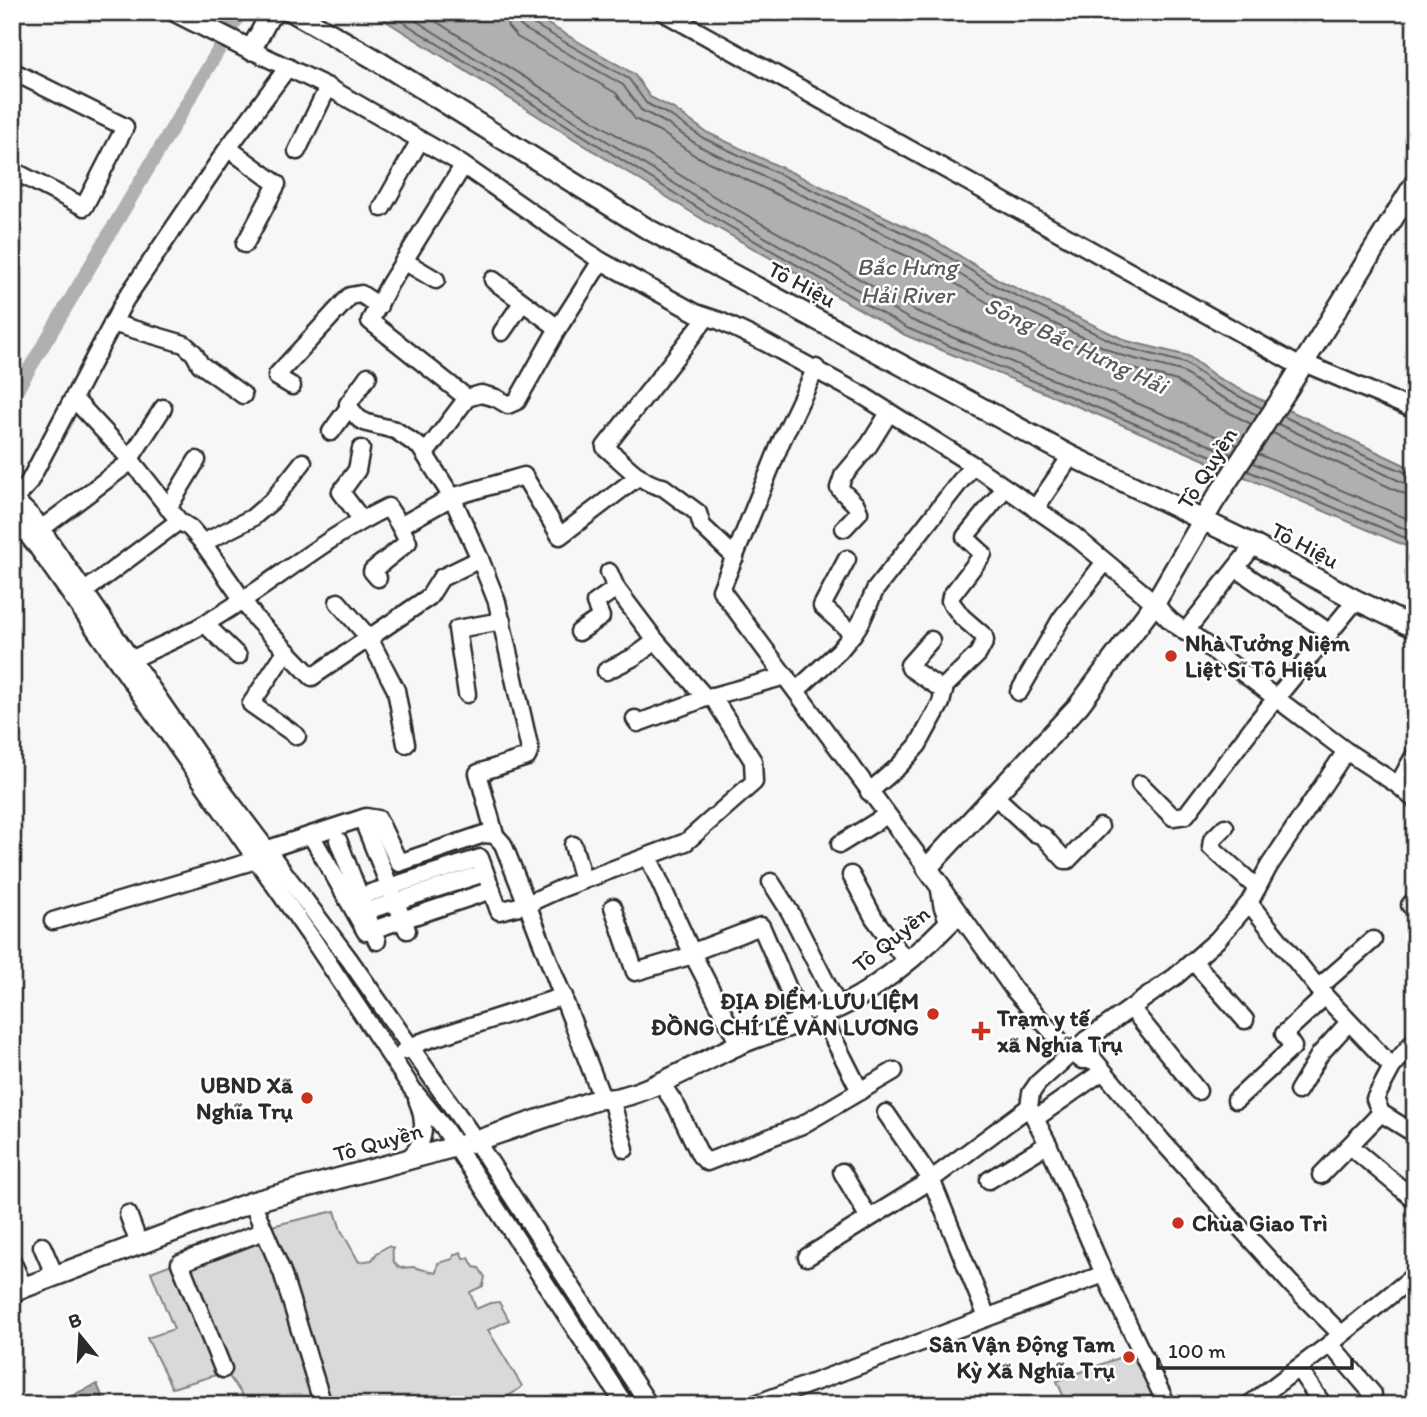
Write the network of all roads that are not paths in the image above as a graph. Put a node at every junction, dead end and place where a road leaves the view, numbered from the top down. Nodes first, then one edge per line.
1 (176, 12) edge
2 (276, 12) edge
3 (293, 12) edge
4 (663, 12) edge
5 (246, 48) junction
6 (288, 67) junction
7 (12, 71) edge
8 (328, 87) junction
9 (421, 139) junction
10 (229, 148) junction
11 (297, 151) dead end
12 (463, 166) junction
13 (12, 170) edge
14 (1415, 183) edge
15 (383, 208) dead end
16 (246, 244) dead end
17 (404, 261) junction
18 (601, 261) junction
19 (436, 280) dead end
20 (493, 280) dead end
21 (522, 303) junction
22 (379, 306) junction
23 (707, 317) junction
24 (112, 323) junction
25 (558, 328) junction
26 (502, 332) dead end
27 (1302, 365) junction
28 (816, 368) junction
29 (368, 376) dead end
30 (292, 386) dead end
31 (243, 395) dead end
32 (467, 398) junction
33 (74, 399) junction
34 (349, 407) junction
35 (163, 408) dead end
36 (1415, 410) edge
37 (888, 413) junction
38 (331, 432) dead end
39 (361, 449) dead end
40 (425, 454) junction
41 (1071, 456) junction
42 (130, 459) junction
43 (197, 460) dead end
44 (303, 462) dead end
45 (973, 465) junction
46 (639, 476) junction
47 (1006, 488) junction
48 (452, 497) junction
49 (13, 504) edge
50 (168, 508) junction
51 (1035, 509) junction
52 (362, 520) junction
53 (1203, 521) junction
54 (179, 522) junction
55 (400, 526) junction
56 (844, 528) dead end
57 (41, 529) junction
58 (995, 541) dead end
59 (203, 543) junction
60 (1254, 545) junction
61 (983, 554) junction
62 (736, 557) junction
63 (481, 559) junction
64 (847, 559) dead end
65 (1105, 562) junction
66 (1236, 568) junction
67 (608, 572) dead end
68 (378, 578) dead end
69 (617, 588) junction
70 (85, 592) junction
71 (1356, 600) junction
72 (241, 601) junction
73 (338, 602) dead end
74 (1155, 603) junction
75 (502, 621) junction
76 (205, 624) junction
77 (1415, 628) edge
78 (579, 632) dead end
79 (1185, 632) junction
80 (1330, 633) junction
81 (853, 634) junction
82 (369, 638) junction
83 (931, 640) dead end
84 (656, 641) junction
85 (286, 651) junction
86 (239, 656) dead end
87 (128, 664) junction
88 (606, 671) dead end
89 (786, 676) junction
90 (797, 690) junction
91 (944, 691) junction
92 (1018, 692) dead end
93 (467, 694) dead end
94 (709, 697) junction
95 (1275, 699) junction
96 (635, 719) dead end
97 (297, 736) dead end
98 (406, 744) dead end
99 (1346, 751) junction
100 (1415, 754) edge
101 (1140, 784) dead end
102 (1398, 785) junction
103 (869, 792) junction
104 (995, 796) junction
105 (1415, 800) edge
106 (887, 816) junction
107 (1100, 827) dead end
108 (1225, 827) dead end
109 (366, 828) dead end
110 (311, 835) junction
111 (495, 835) junction
112 (338, 840) dead end
113 (840, 844) dead end
114 (573, 845) dead end
115 (269, 849) junction
116 (648, 856) junction
117 (254, 858) junction
118 (399, 863) junction
119 (459, 864) junction
120 (927, 868) junction
121 (485, 873) junction
122 (851, 875) dead end
123 (439, 879) junction
124 (464, 880) junction
125 (583, 880) junction
126 (771, 883) dead end
127 (401, 884) junction
128 (492, 890) junction
129 (352, 893) junction
130 (1253, 896) junction
131 (470, 897) junction
132 (447, 904) junction
133 (527, 904) junction
134 (613, 907) dead end
135 (414, 919) junction
136 (956, 919) junction
137 (53, 922) dead end
138 (1373, 940) dead end
139 (693, 954) junction
140 (906, 961) junction
141 (1193, 961) junction
142 (1321, 992) junction
143 (564, 996) junction
144 (1131, 1008) junction
145 (821, 1014) junction
146 (1245, 1020) dead end
147 (1349, 1021) junction
148 (1086, 1040) junction
149 (1415, 1040) edge
150 (739, 1044) junction
151 (410, 1047) junction
152 (1072, 1054) junction
153 (392, 1060) junction
154 (1098, 1066) junction
155 (1392, 1067) junction
156 (894, 1070) dead end
157 (661, 1083) junction
158 (413, 1090) junction
159 (860, 1091) junction
160 (1198, 1091) dead end
161 (1298, 1091) dead end
162 (607, 1098) junction
163 (1236, 1100) dead end
164 (886, 1113) dead end
165 (1032, 1113) junction
166 (1381, 1113) junction
167 (1415, 1134) edge
168 (476, 1141) junction
169 (1048, 1144) junction
170 (453, 1145) junction
171 (1350, 1146) junction
172 (625, 1149) dead end
173 (404, 1161) junction
174 (842, 1172) dead end
175 (1321, 1175) dead end
176 (931, 1179) junction
177 (989, 1180) dead end
178 (1415, 1200) edge
179 (253, 1202) junction
180 (128, 1214) dead end
181 (869, 1218) junction
182 (264, 1231) junction
183 (139, 1244) junction
184 (42, 1247) dead end
185 (807, 1257) dead end
186 (12, 1261) edge
187 (1104, 1274) junction
188 (1415, 1275) edge
189 (55, 1276) junction
190 (18, 1290) edge
191 (987, 1317) junction
192 (1335, 1339) junction
193 (1298, 1368) junction
194 (223, 1369) dead end
195 (1373, 1394) dead end
196 (323, 1405) edge
197 (625, 1405) edge
198 (649, 1405) edge
199 (753, 1405) edge
200 (1167, 1405) edge
201 (1249, 1405) edge
202 (1323, 1405) edge

1 - 5 main road
2 - 5 main road
3 - 41 main road, Tô Hiệu
4 - 27 street
5 - 6 street
6 - 8 street
6 - 10 street
7 - 13 street
8 - 9 street
8 - 11 street
9 - 12 street
9 - 15 street
10 - 16 street
10 - 24 street
12 - 17 street
12 - 18 street
14 - 27 main road, Tô Quyền
17 - 19 street
17 - 22 street
18 - 23 street
18 - 25 street
20 - 21 street
21 - 25 street
21 - 26 street
22 - 30 street
22 - 32 street
23 - 28 street
23 - 46 street
24 - 31 street
24 - 33 street
25 - 32 street
27 - 36 street
27 - 53 main road, Tô Quyền
28 - 37 street
28 - 62 street
29 - 34 street
32 - 40 street
33 - 42 street
33 - 49 street
34 - 38 street
34 - 40 street
35 - 42 street
37 - 45 street
37 - 56 street
39 - 52 street
40 - 48 street
41 - 51 street
41 - 53 main road, Tô Hiệu
42 - 50 street
42 - 57 street
43 - 50 street
44 - 59 street
45 - 47 street
45 - 81 street
46 - 48 street
46 - 62 street
47 - 51 street
47 - 61 street
48 - 55 street
48 - 63 street
49 - 57 street
49 - 87 street
50 - 54 street
51 - 65 street
52 - 55 street
52 - 72 street
53 - 60 main road, Tô Hiệu
53 - 74 main road, Tô Quyền
54 - 59 street
54 - 70 street
55 - 68 street
57 - 70 street
58 - 61 street
59 - 72 street
60 - 66 street
60 - 71 main road, Tô Hiệu
61 - 91 street
62 - 89 street
63 - 75 street
63 - 82 street
64 - 81 street
65 - 74 street
65 - 92 street
66 - 79 street
66 - 80 street
67 - 69 street
69 - 78 street
69 - 84 street
70 - 87 street
71 - 77 main road, Tô Hiệu
71 - 80 street
72 - 76 street
72 - 85 street
73 - 82 street
74 - 79 street
74 - 104 main road, Tô Quyền
75 - 93 street
75 - 111 street
76 - 86 street
76 - 87 street
79 - 95 street
80 - 95 street
81 - 90 street
82 - 85 street
82 - 98 street
83 - 91 street
84 - 88 street
84 - 94 street
85 - 97 street
87 - 115 street
87 - 117 street
89 - 90 street
89 - 94 street
90 - 103 street
91 - 103 street
94 - 96 street
94 - 116 street
95 - 99 street
95 - 101 street
99 - 102 street
99 - 130 street
100 - 102 street
102 - 105 street
103 - 106 street
104 - 107 street
104 - 120 main road, Tô Quyền
106 - 113 street
106 - 120 street
108 - 130 street
109 - 127 street
110 - 115 street
110 - 118 street
110 - 129 street
111 - 118 street
111 - 133 street
112 - 129 street
114 - 125 street
115 - 117 street
115 - 151 street
116 - 125 street
116 - 139 street
117 - 137 street
117 - 153 street
118 - 127 street
119 - 121 street
119 - 123 street
119 - 124 street
120 - 136 main road, Tô Quyền
121 - 124 street
121 - 128 street
122 - 140 street
123 - 124 street
123 - 127 street
123 - 132 street
124 - 131 street
125 - 133 street
126 - 145 street
127 - 129 street
127 - 129 street
127 - 135 street
128 - 131 street
128 - 133 street
129 - 135 street
130 - 141 street
130 - 142 street
131 - 132 street
132 - 135 street
133 - 143 street
134 - 139 street
136 - 140 main road, Tô Quyền
136 - 152 street
138 - 142 street
139 - 145 street
139 - 150 street
140 - 145 main road, Tô Quyền
141 - 144 street
141 - 146 street
142 - 147 street
142 - 163 street
143 - 151 street
143 - 162 street
144 - 148 street
144 - 160 street
145 - 150 main road, Tô Quyền
145 - 159 street
147 - 155 street
147 - 161 street
148 - 152 street
148 - 154 street
149 - 155 street
150 - 157 main road, Tô Quyền
151 - 153 street
151 - 168 street
152 - 154 street
152 - 165 street
153 - 158 street
154 - 165 street
154 - 192 street
155 - 166 street
156 - 159 street
157 - 159 street
157 - 162 main road, Tô Quyền
158 - 170 street
158 - 173 street
162 - 168 main road, Tô Quyền
162 - 172 street
164 - 176 street
165 - 169 street
165 - 176 street
166 - 167 street
166 - 171 street
168 - 170 main road, Tô Quyền
168 - 198 street
169 - 177 street
169 - 187 street
170 - 173 main road, Tô Quyền
170 - 197 street
171 - 175 street
171 - 178 street
173 - 179 main road, Tô Quyền
174 - 181 street
176 - 181 street
176 - 191 street
179 - 182 street
179 - 183 main road, Tô Quyền
180 - 183 street
181 - 185 street
182 - 194 street
182 - 196 street
183 - 189 main road, Tô Quyền
184 - 189 street
186 - 190 street
187 - 191 street
187 - 200 street
188 - 192 street
189 - 190 main road, Tô Quyền
191 - 199 street
192 - 193 street
192 - 195 street
193 - 201 street
193 - 202 street

